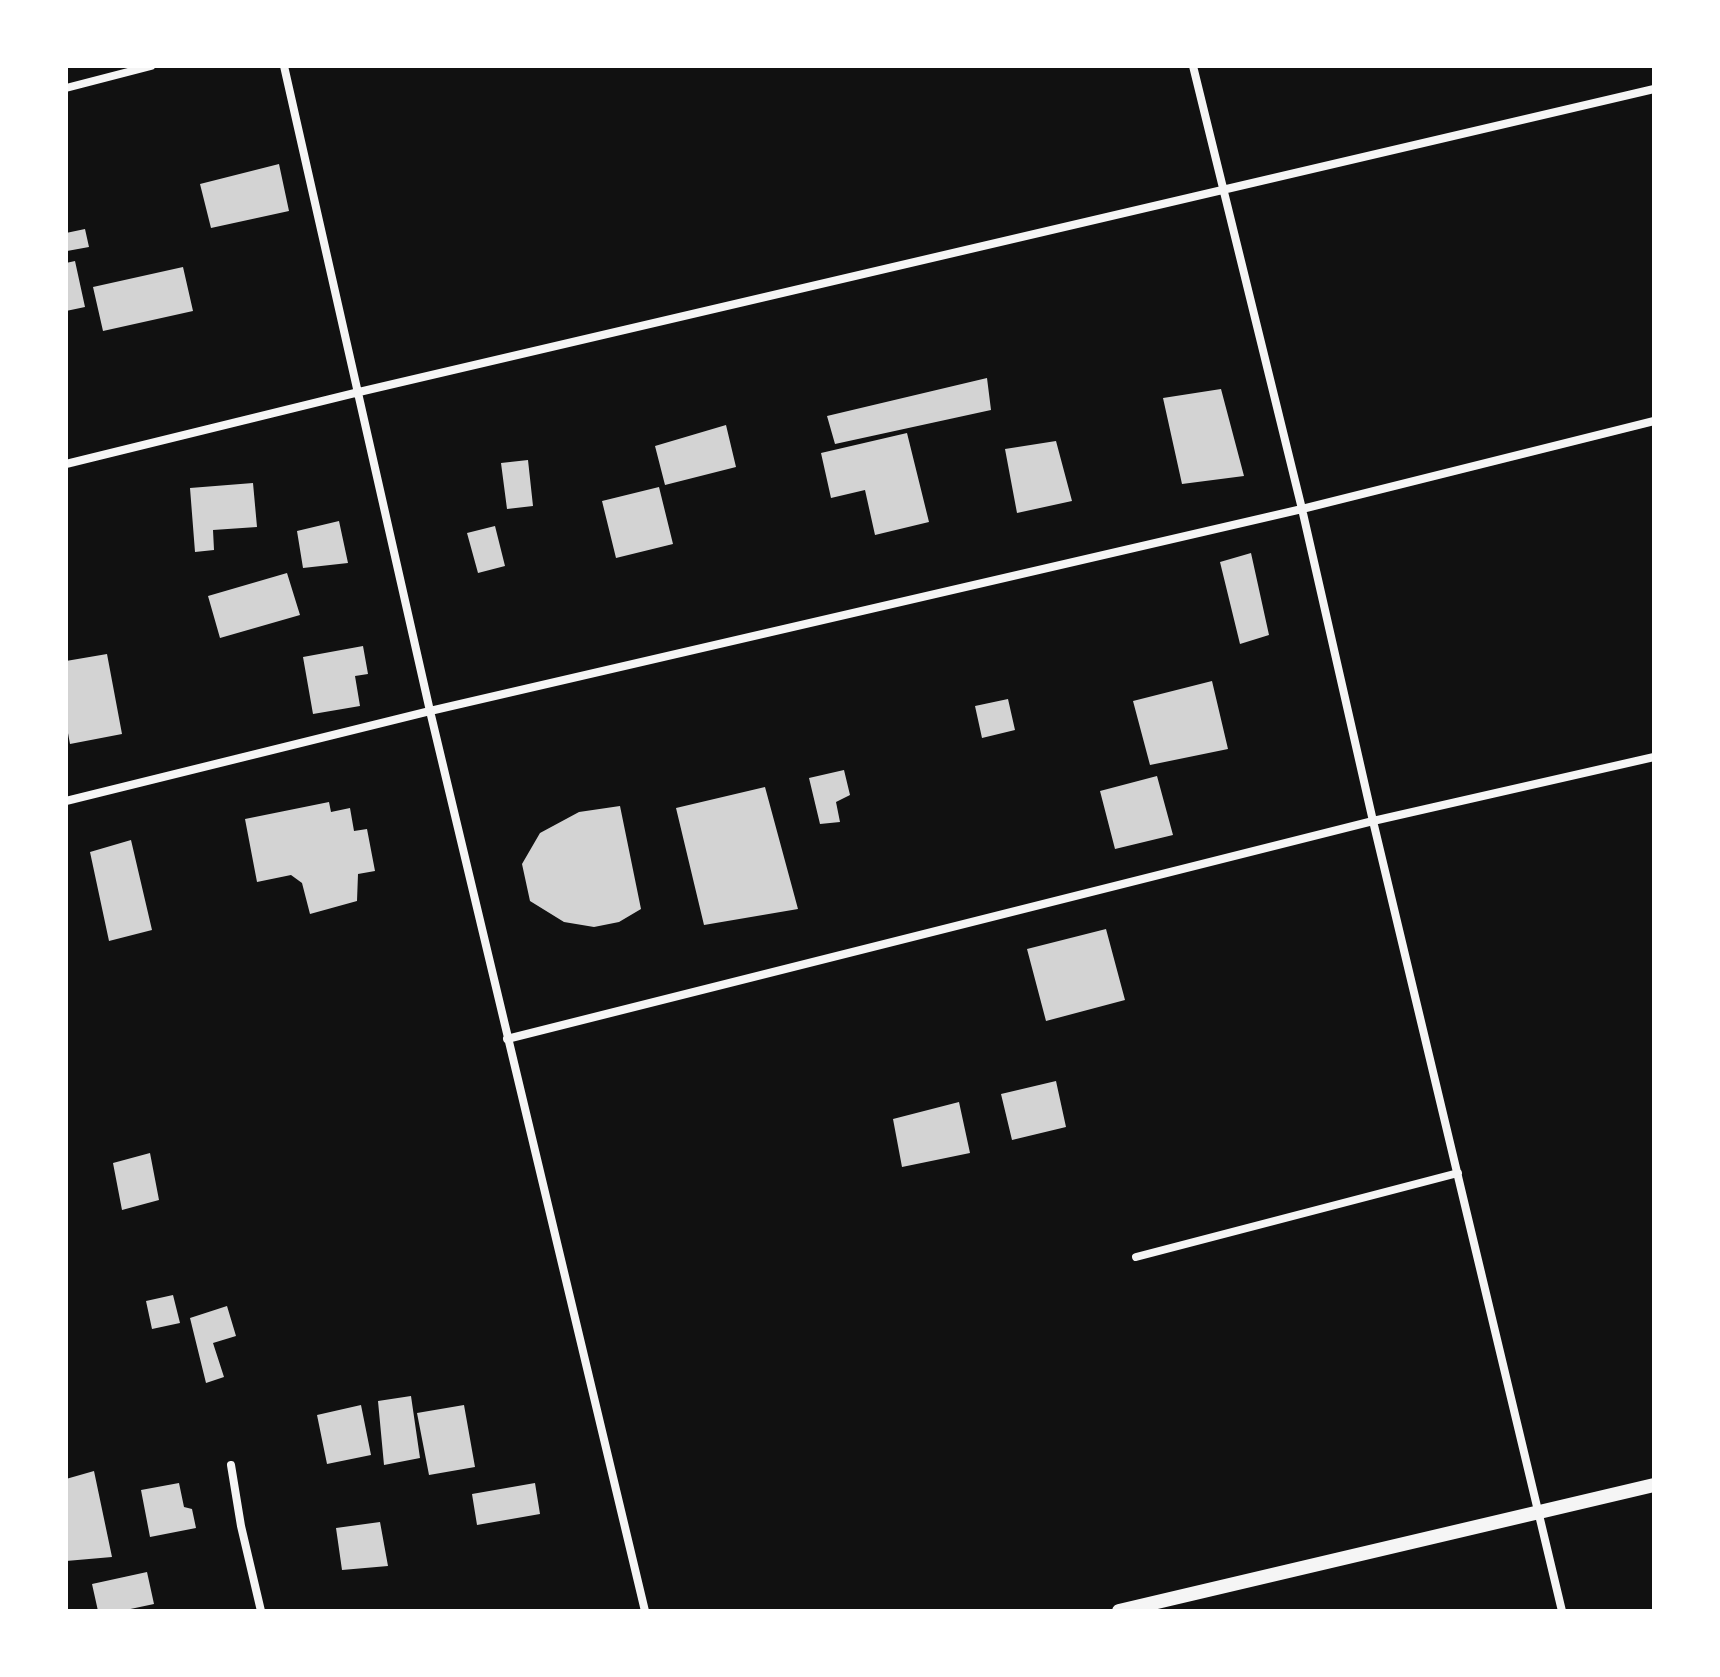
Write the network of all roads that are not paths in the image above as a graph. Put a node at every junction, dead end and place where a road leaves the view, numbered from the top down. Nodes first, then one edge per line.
1 (151, 66) edge
2 (284, 66) edge
3 (1193, 66) edge
4 (66, 88) edge
5 (1654, 89) edge
6 (1224, 190) junction
7 (359, 392) junction
8 (1654, 421) edge
9 (66, 464) edge
10 (1302, 509) junction
11 (430, 711) junction
12 (1654, 757) edge
13 (66, 801) edge
14 (1373, 821) junction
15 (507, 1039) junction
16 (1458, 1173) junction
17 (1136, 1257) dead end
18 (231, 1465) dead end
19 (1654, 1485) edge
20 (1539, 1512) junction
21 (261, 1611) edge
22 (645, 1611) edge
23 (1119, 1611) edge
24 (1562, 1611) edge

1 - 4 street
2 - 7 street
3 - 6 street
5 - 6 street
6 - 7 street
6 - 10 street
7 - 9 street
7 - 11 street
8 - 10 street
10 - 11 street
10 - 14 street
11 - 13 street
11 - 15 street
12 - 14 street
14 - 15 street
14 - 16 street
15 - 22 street
16 - 17 street
16 - 20 street
18 - 21 street
19 - 20 street
20 - 23 street
20 - 24 street

